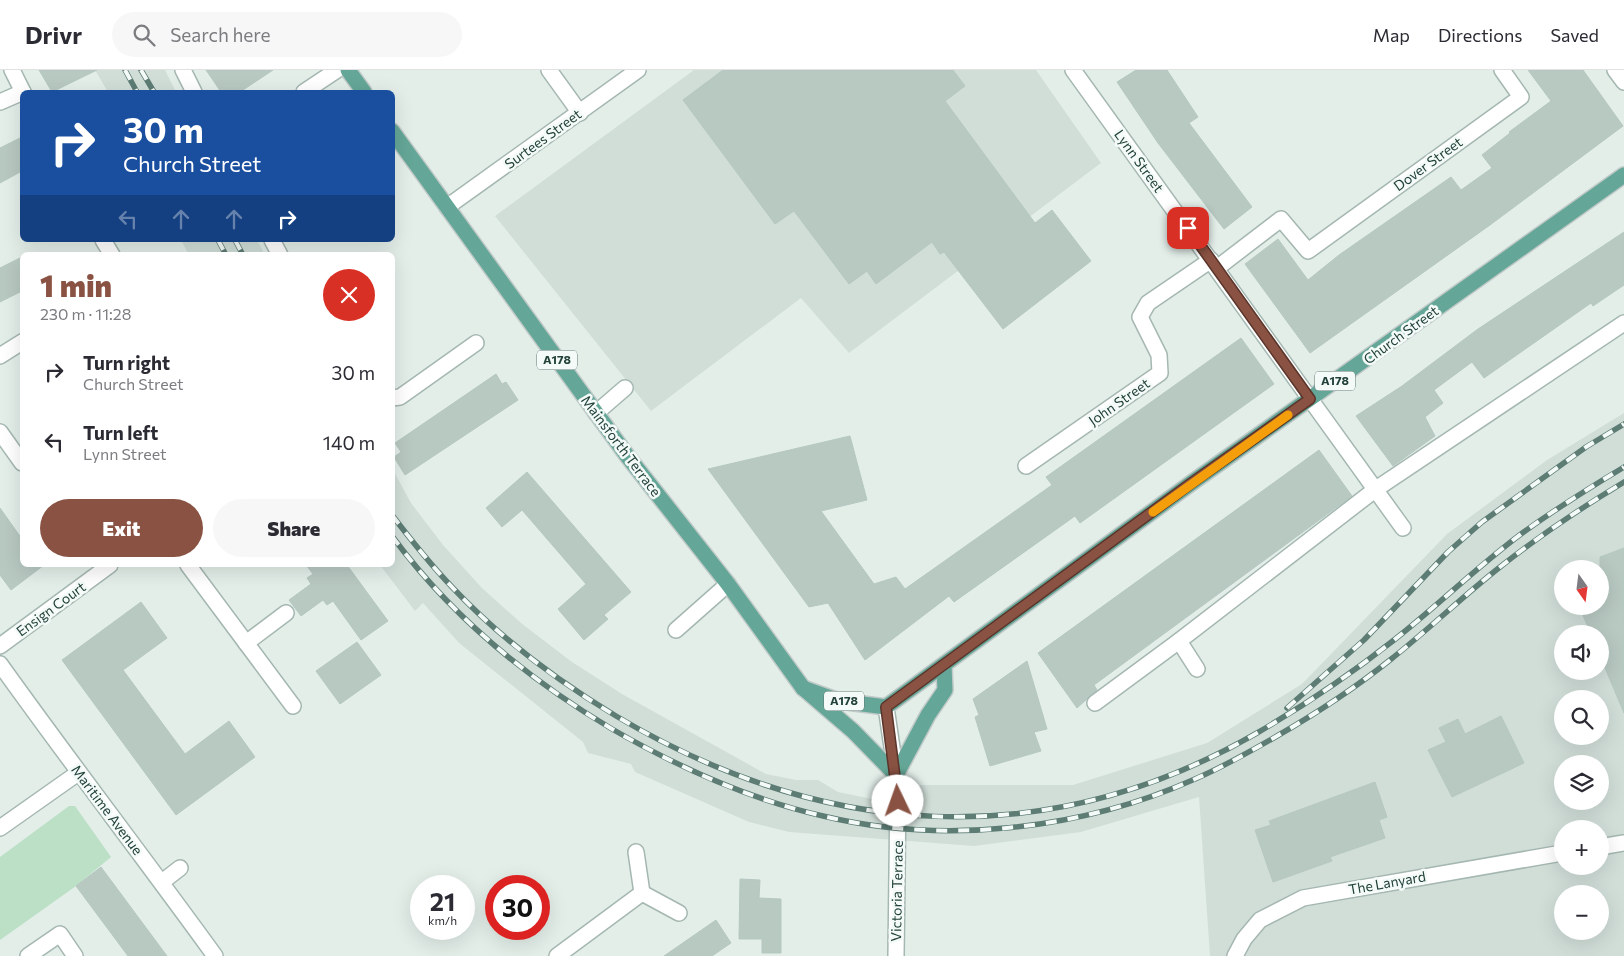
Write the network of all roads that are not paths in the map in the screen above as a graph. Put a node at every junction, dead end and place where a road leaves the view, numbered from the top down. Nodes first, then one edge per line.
1 (12, 70) edge
2 (183, 70) edge
3 (336, 70) edge
4 (348, 70) edge
5 (549, 70) edge
6 (638, 70) edge
7 (1073, 70) edge
8 (1502, 70) edge
9 (1615, 70) edge
10 (1624, 82) edge
11 (22, 90) edge
12 (193, 90) edge
13 (307, 90) edge
14 (363, 90) edge
15 (20, 93) edge
16 (0, 102) edge
17 (580, 113) junction
18 (395, 135) edge
19 (1624, 174) edge
20 (447, 207) junction
21 (1214, 264) junction
22 (1624, 323) edge
23 (20, 343) edge
24 (476, 343) dead end
25 (0, 356) edge
26 (625, 388) dead end
27 (395, 398) edge
28 (1310, 399) junction
29 (596, 413) junction
30 (0, 432) edge
31 (20, 460) edge
32 (1026, 466) dead end
33 (1376, 489) junction
34 (1403, 528) dead end
35 (103, 567) edge
36 (189, 567) edge
37 (728, 584) junction
38 (286, 613) dead end
39 (676, 630) dead end
40 (1179, 642) junction
41 (246, 643) junction
42 (0, 646) edge
43 (0, 664) edge
44 (944, 666) junction
45 (1198, 669) dead end
46 (803, 688) junction
47 (1095, 703) dead end
48 (293, 706) dead end
49 (886, 707) junction
50 (78, 773) junction
51 (896, 775) junction
52 (0, 828) edge
53 (1624, 843) edge
54 (1609, 846) edge
55 (636, 852) dead end
56 (1554, 854) edge
57 (180, 868) dead end
58 (162, 882) junction
59 (642, 893) junction
60 (679, 913) dead end
61 (28, 956) edge
62 (75, 956) edge
63 (214, 956) edge
64 (557, 956) edge
65 (896, 956) edge
66 (1235, 956) edge

1 - 11 street
2 - 12 street
3 - 13 street
4 - 14 main road
5 - 17 street
6 - 17 street, Surtees Street
7 - 21 street, Lynn Street
8 - 21 street, Dover Street
9 - 10 street
15 - 16 street
17 - 20 street, Surtees Street
18 - 20 main road, Mainsforth Terrace / A178
19 - 28 main road, Church Street / A178
20 - 29 main road, Mainsforth Terrace / A178
21 - 28 street, Lynn Street
21 - 32 street, John Street
22 - 33 street
23 - 25 street
24 - 27 street
26 - 29 street
28 - 33 street, Lynn Street
28 - 44 main road, Church Street / A178
29 - 37 main road, Mainsforth Terrace / A178
30 - 31 street
33 - 34 street, Lynn Street
33 - 40 street
35 - 42 street, Ensign Court
36 - 41 street
37 - 39 street
37 - 46 main road, Mainsforth Terrace / A178
38 - 41 street
40 - 45 street
40 - 47 street
41 - 48 street
43 - 50 street, Maritime Avenue
44 - 49 main road, Church Street / A178
44 - 51 main road
46 - 49 main road, A178
46 - 51 main road, Mainsforth Terrace
49 - 51 street, Victoria Terrace
50 - 52 street
50 - 58 street, Maritime Avenue
51 - 65 street, Victoria Terrace
53 - 54 street
55 - 59 street
56 - 66 street, The Lanyard
57 - 58 street
58 - 63 street, Maritime Avenue
59 - 60 street
59 - 64 street
61 - 62 street

